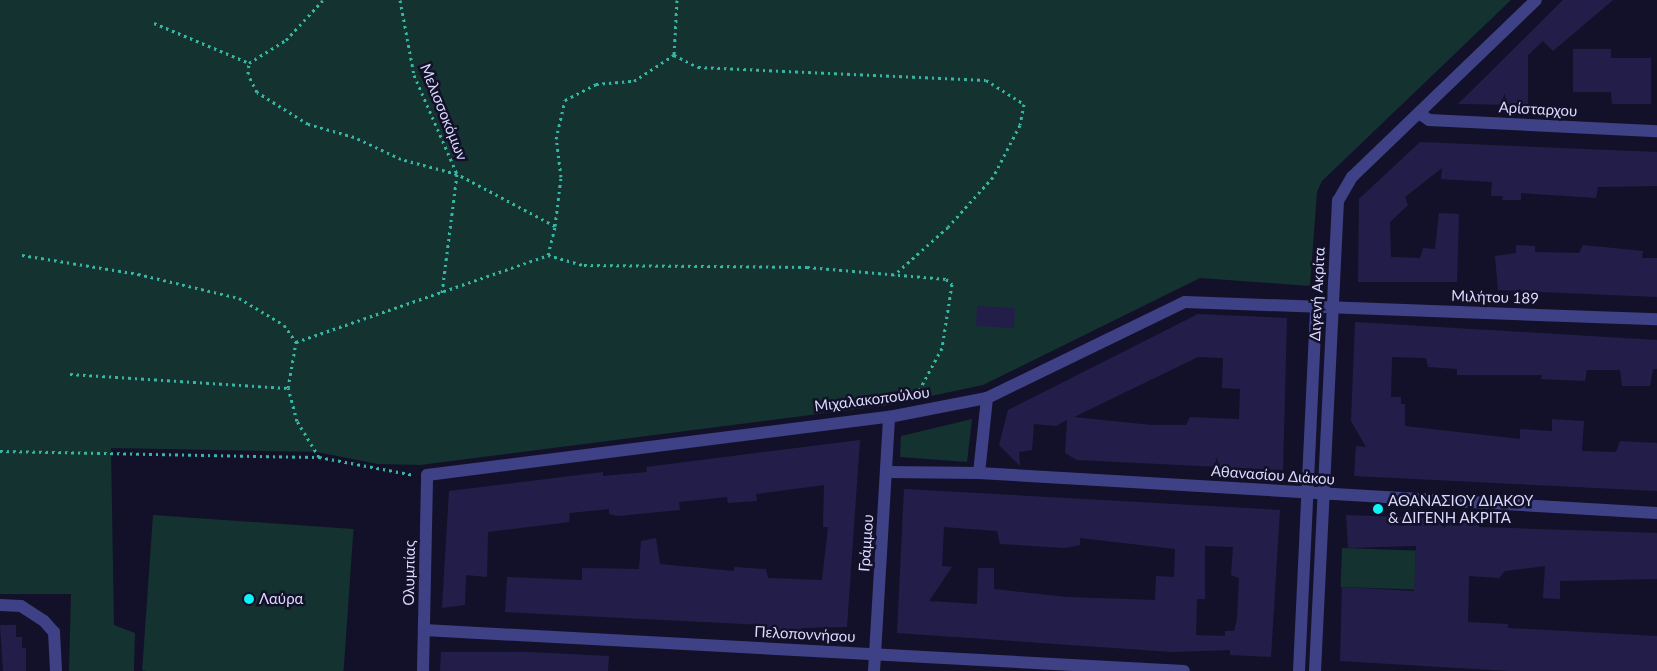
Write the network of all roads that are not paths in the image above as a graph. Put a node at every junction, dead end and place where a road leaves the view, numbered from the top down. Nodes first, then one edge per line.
1 (1536, 0) edge
2 (1419, 113) junction
3 (1657, 131) edge
4 (1316, 306) junction
5 (1332, 307) junction
6 (1657, 319) edge
7 (987, 398) junction
8 (889, 417) junction
9 (886, 472) junction
10 (979, 473) junction
11 (427, 475) joint
12 (1308, 492) junction
13 (1323, 494) junction
14 (1657, 513) edge
15 (0, 605) edge
16 (424, 630) junction
17 (875, 654) junction
18 (56, 671) edge
19 (423, 671) edge
20 (874, 671) edge
21 (1184, 671) edge
22 (1299, 671) edge
23 (1315, 671) edge

1 - 2 street, Διγενή Ακρίτα
2 - 3 street, Αρίσταρχου
2 - 5 street, Διγενή Ακρίτα
4 - 5 street, Μιχαλακοπούλου
4 - 7 street, Μιχαλακοπούλου
4 - 12 street, Διγενή Ακρίτα
5 - 6 street, Μιλήτου 189
5 - 13 street, Διγενή Ακρίτα
7 - 8 street, Μιχαλακοπούλου
7 - 10 street
8 - 9 street, Γράμμου
8 - 11 street, Μιχαλακοπούλου
9 - 10 street, Αθανασίου Διάκου
9 - 17 street, Γράμμου
10 - 12 street, Αθανασίου Διάκου
11 - 16 street, Ολυμπίας
12 - 13 street, Αθανασίου Διάκου
12 - 22 street, Διγενή Ακρίτα
13 - 14 street, Αθανασίου Διάκου
13 - 23 street, Διγενή Ακρίτα
15 - 18 street
16 - 17 street, Πελοποννήσου
16 - 19 street, Ολυμπίας
17 - 20 street, Γράμμου
17 - 21 street, Πελοποννήσου

